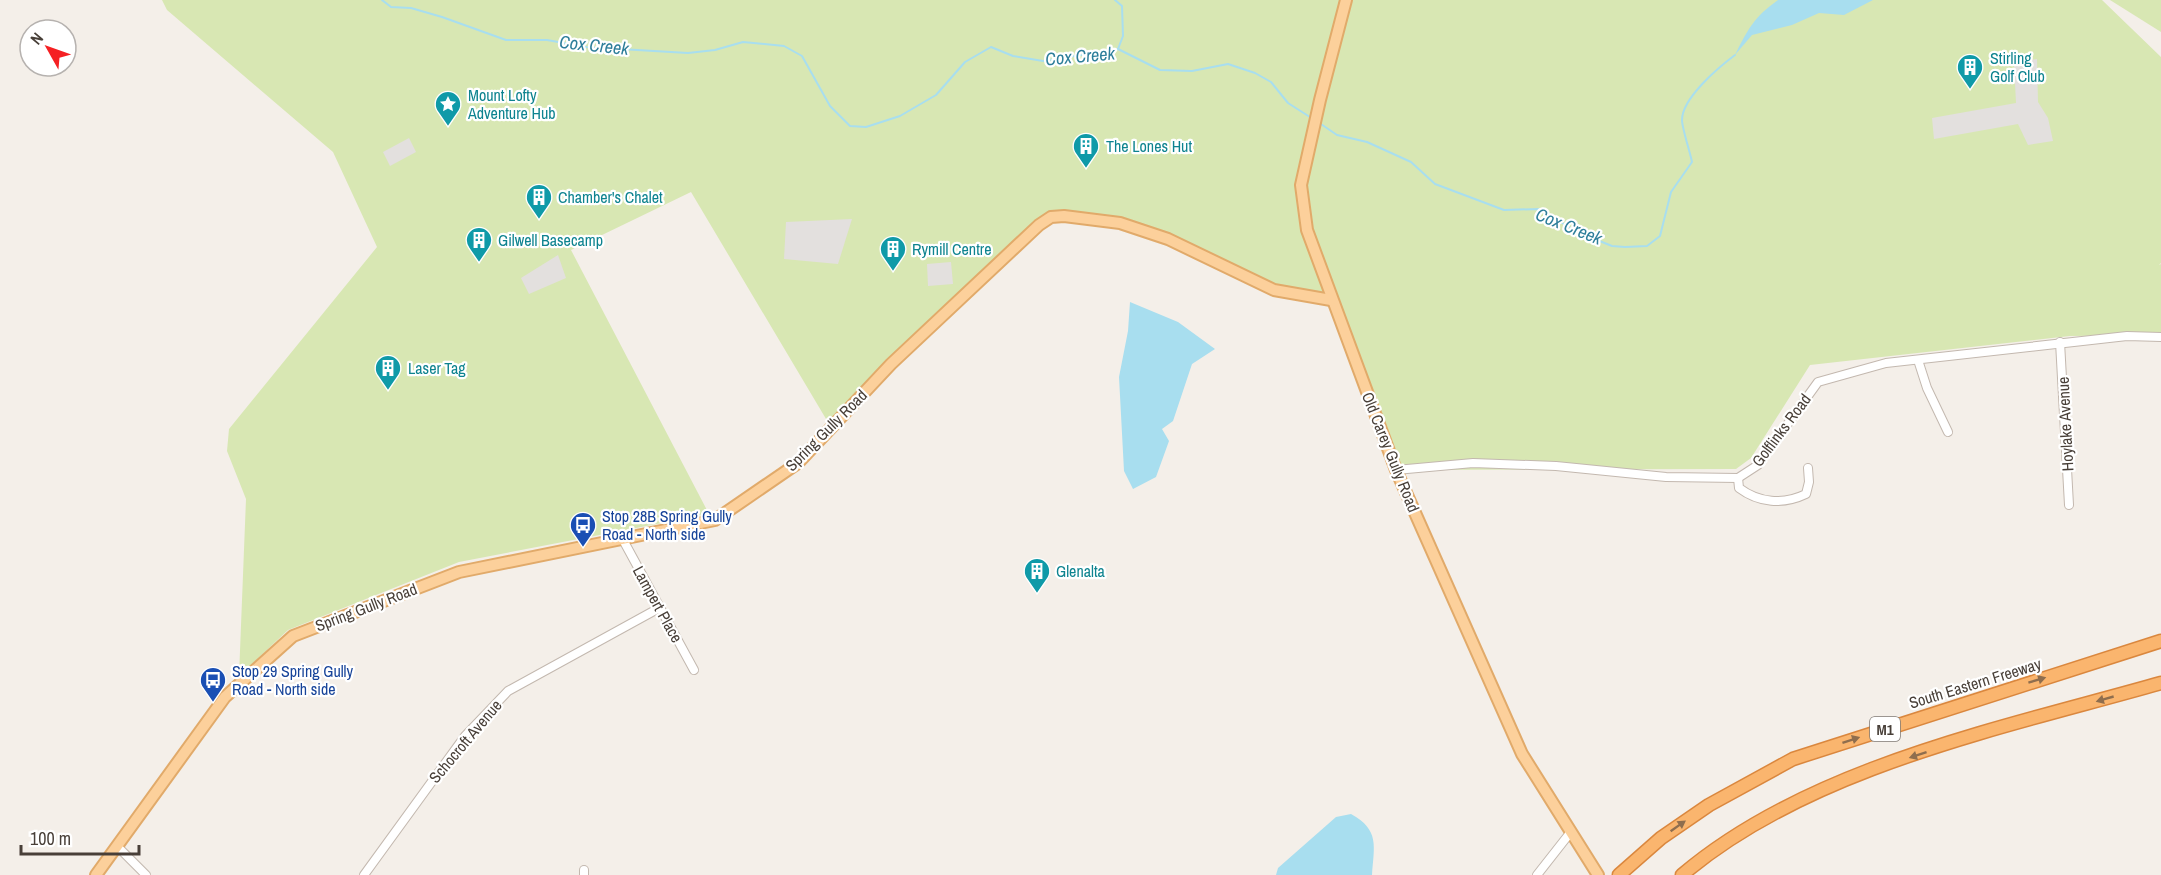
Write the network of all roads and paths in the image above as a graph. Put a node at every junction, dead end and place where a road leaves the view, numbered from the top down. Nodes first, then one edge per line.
1 (1346, 0) edge
2 (1331, 300) junction
3 (2161, 337) edge
4 (2060, 342) junction
5 (1918, 360) junction
6 (1948, 432) dead end
7 (1808, 468) dead end
8 (1396, 470) junction
9 (1738, 478) junction
10 (2069, 505) dead end
11 (622, 538) junction
12 (661, 607) junction
13 (2161, 641) edge
14 (694, 670) dead end
15 (2161, 683) edge
16 (1570, 833) junction
17 (117, 846) junction
18 (96, 875) edge
19 (146, 875) edge
20 (364, 875) edge
21 (1537, 875) edge
22 (1598, 875) edge
23 (1619, 875) edge
24 (1682, 875) edge

1 - 2 main road, Old Carey Gully Road
2 - 8 main road, Old Carey Gully Road
2 - 11 main road, Spring Gully Road
3 - 4 street, Golflinks Road
4 - 5 street, Golflinks Road
4 - 10 street, Hoylake Avenue
5 - 6 street
5 - 9 street, Golflinks Road
7 - 9 street
8 - 9 street, Golflinks Road
8 - 16 main road, Old Carey Gully Road
11 - 12 street, Lampert Place
11 - 17 main road, Spring Gully Road
12 - 14 street, Lampert Place
12 - 20 street, Schocroft Avenue
23 -> 13 highway, South Eastern Freeway / M1
15 -> 24 highway, M1
16 - 21 street
16 - 22 main road, Old Carey Gully Road
17 - 18 main road, Spring Gully Road
17 - 19 street

